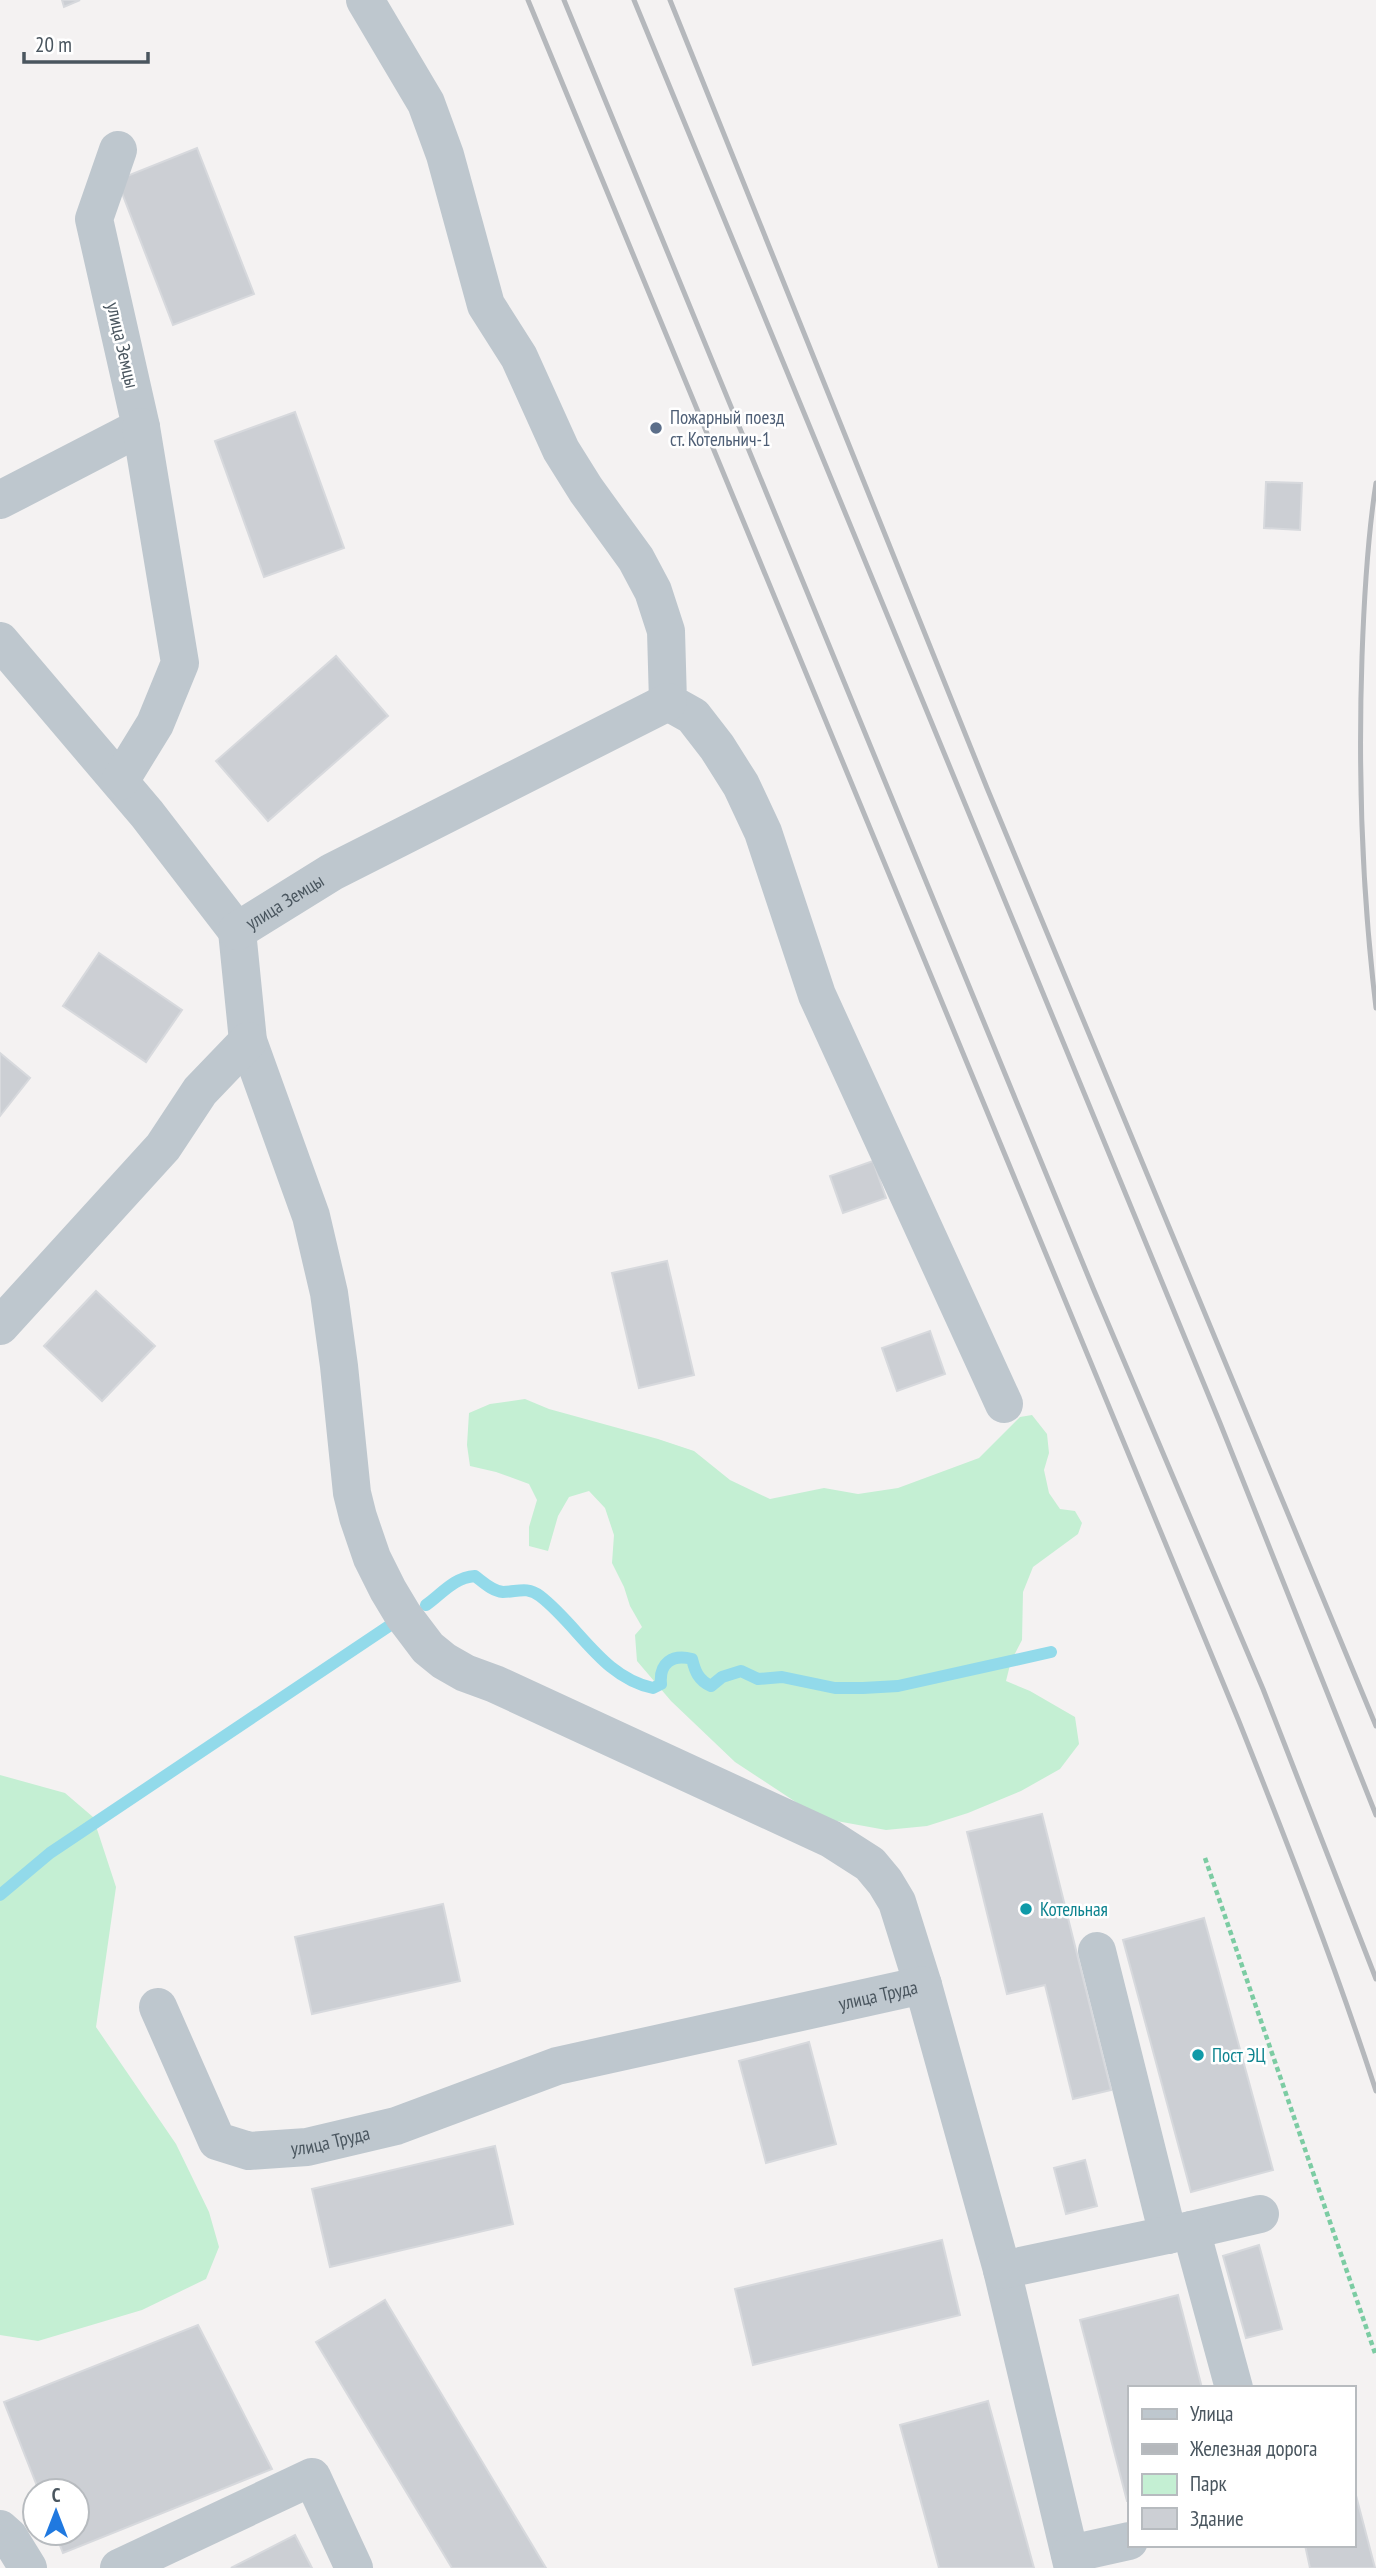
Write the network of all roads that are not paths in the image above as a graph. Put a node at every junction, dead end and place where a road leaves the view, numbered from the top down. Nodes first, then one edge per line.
1 (365, 0) edge
2 (118, 150) dead end
3 (141, 428) junction
4 (0, 500) edge
5 (0, 641) edge
6 (668, 702) junction
7 (120, 781) junction
8 (237, 931) junction
9 (248, 1041) junction
10 (0, 1326) edge
11 (1004, 1404) dead end
12 (1097, 1951) dead end
13 (923, 1985) junction
14 (158, 2007) dead end
15 (1261, 2214) dead end
16 (1180, 2232) junction
17 (1002, 2270) junction
18 (1233, 2386) edge
19 (0, 2529) edge
20 (1128, 2541) edge
21 (1071, 2561) edge
22 (27, 2568) edge
23 (119, 2568) edge
24 (354, 2568) edge

1 - 6 street
2 - 3 street, улица Земцы
3 - 4 street
3 - 7 street, улица Земцы
5 - 7 street, улица Земцы
6 - 8 street, улица Земцы
6 - 11 street
7 - 8 street, улица Земцы
8 - 9 street
9 - 10 street
9 - 13 street
12 - 16 street
13 - 14 street, улица Труда
13 - 17 street, улица Труда
15 - 16 street
16 - 17 street
16 - 18 street
17 - 21 street, улица Труда
19 - 22 street
20 - 21 street
23 - 24 street

